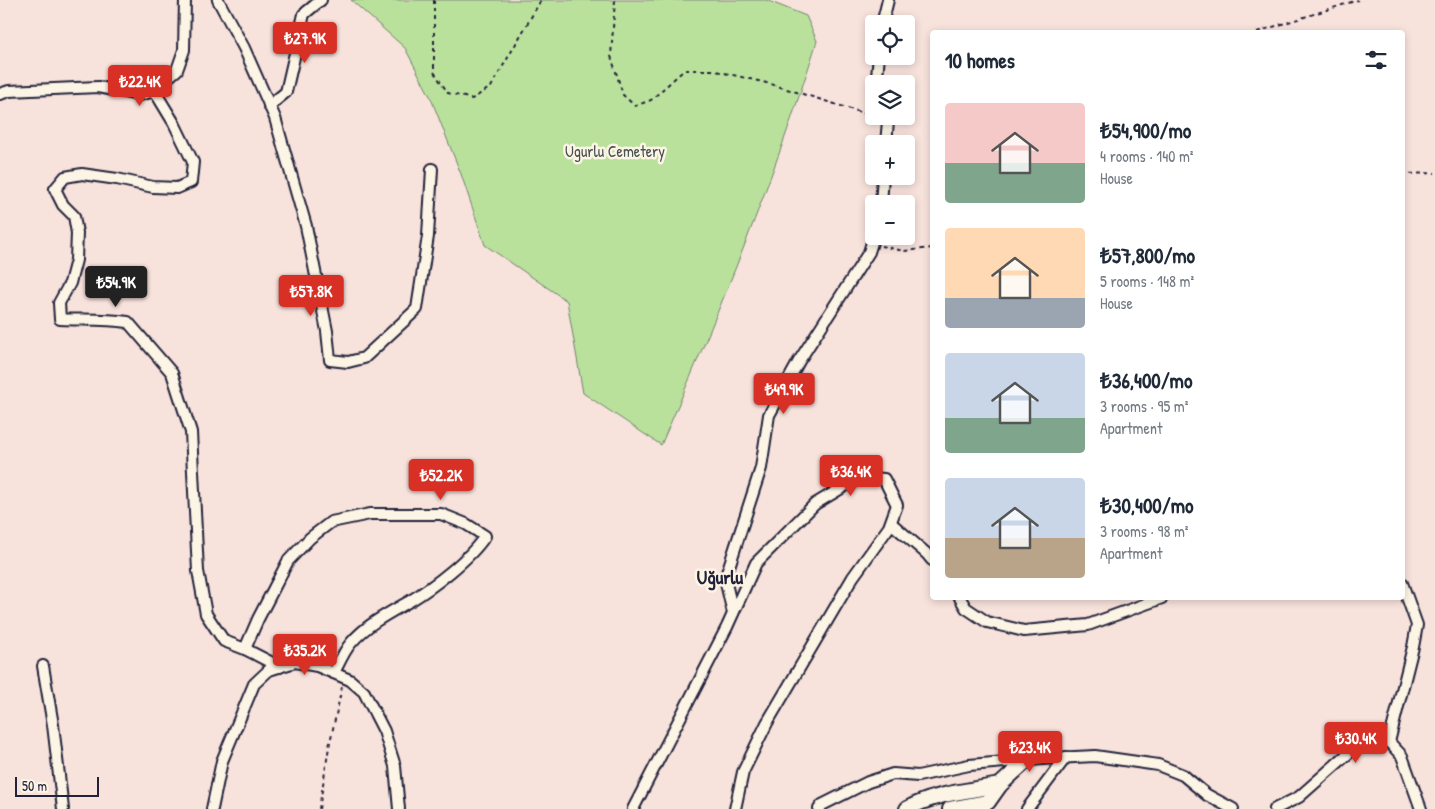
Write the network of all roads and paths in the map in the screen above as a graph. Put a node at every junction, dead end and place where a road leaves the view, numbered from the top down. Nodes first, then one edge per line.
1 (185, 0) edge
2 (218, 0) edge
3 (321, 0) edge
4 (434, 0) edge
5 (541, 0) edge
6 (615, 0) edge
7 (888, 0) edge
8 (1358, 0) edge
9 (884, 15) edge
10 (1263, 30) edge
11 (154, 90) junction
12 (0, 94) edge
13 (269, 106) junction
14 (865, 112) edge
15 (432, 169) dead end
16 (1435, 173) edge
17 (1405, 174) edge
18 (871, 245) edge
19 (887, 245) edge
20 (930, 248) edge
21 (891, 523) junction
22 (930, 558) edge
23 (1405, 591) edge
24 (961, 600) edge
25 (1157, 600) edge
26 (733, 613) junction
27 (245, 649) junction
28 (43, 666) dead end
29 (280, 667) junction
30 (339, 675) junction
31 (1389, 742) junction
32 (1066, 757) junction
33 (1026, 761) junction
34 (1000, 784) junction
35 (63, 809) edge
36 (212, 809) edge
37 (319, 809) edge
38 (399, 809) edge
39 (633, 809) edge
40 (735, 809) edge
41 (819, 809) edge
42 (907, 809) edge
43 (950, 809) edge
44 (1027, 809) edge
45 (1233, 809) edge
46 (1275, 809) edge
47 (1421, 809) edge

1 - 11 street
2 - 13 street
3 - 13 street
4 - 5 path
6 - 14 path
7 - 9 street
8 - 10 path
11 - 12 street
11 - 27 street
13 - 15 street
16 - 17 path
18 - 26 street
19 - 20 path
21 - 22 street
21 - 26 street
21 - 40 street
23 - 31 street
24 - 25 street
26 - 39 street
27 - 29 street
27 - 30 street
28 - 35 street
29 - 30 street
29 - 36 street
30 - 37 path
30 - 38 street
31 - 46 street
31 - 47 street
32 - 33 street
32 - 44 street
32 - 45 street
33 - 34 main road
33 - 41 street
34 - 42 main road
34 - 43 main road

